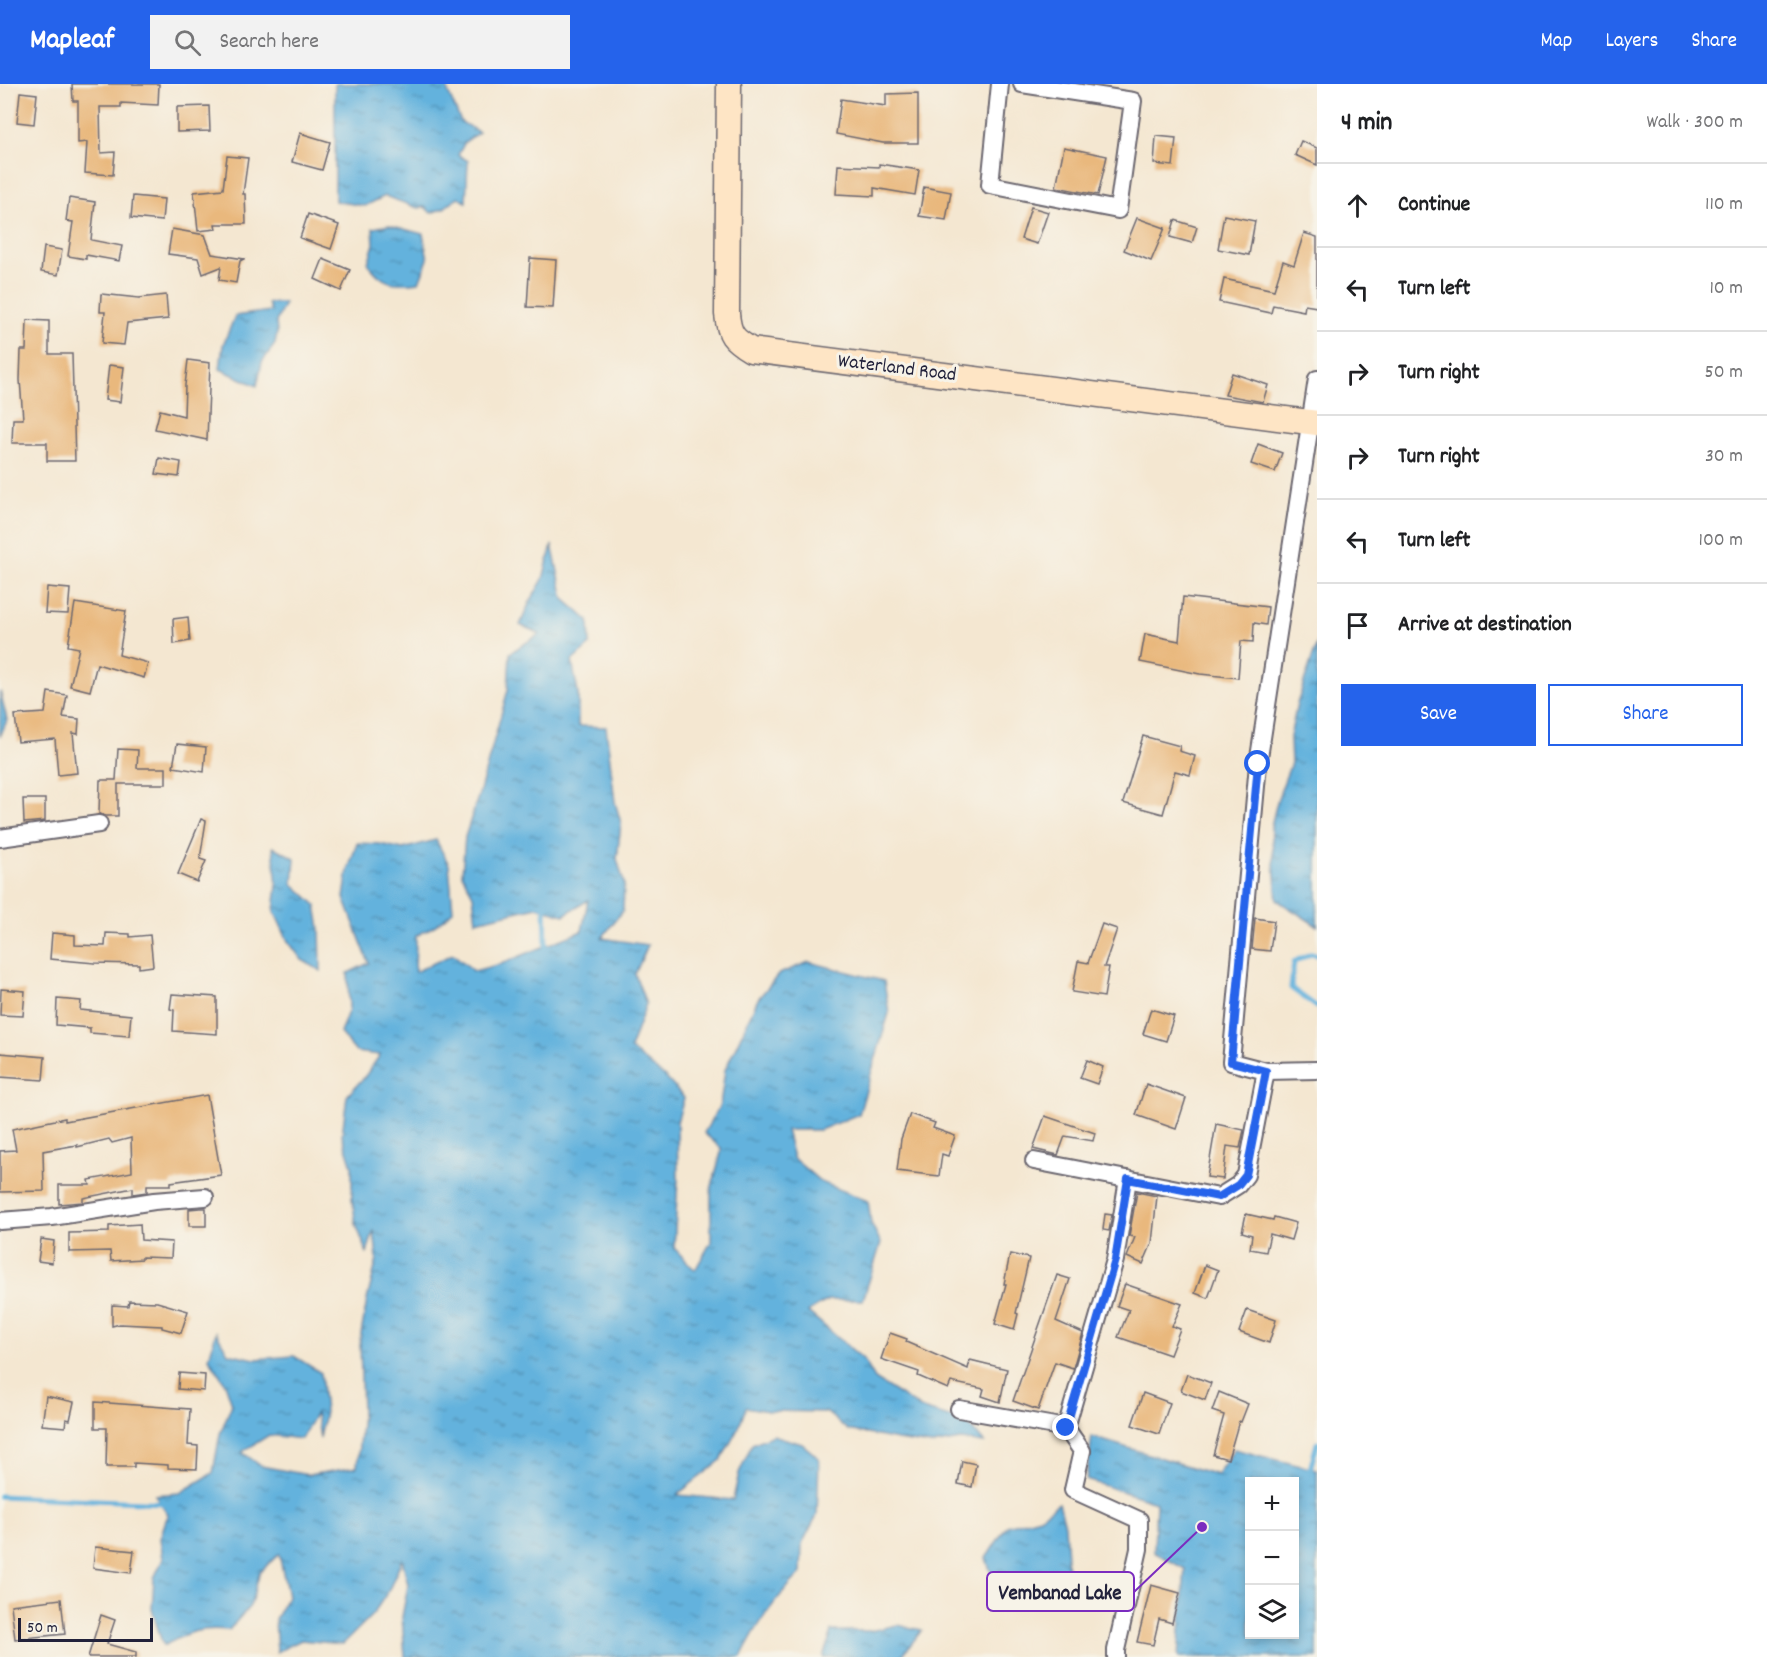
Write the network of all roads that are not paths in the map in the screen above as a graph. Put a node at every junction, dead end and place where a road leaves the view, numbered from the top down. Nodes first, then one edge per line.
1 (729, 84) edge
2 (1000, 84) edge
3 (1022, 84) edge
4 (1317, 379) edge
5 (1313, 423) edge
6 (99, 824) dead end
7 (0, 838) edge
8 (1317, 1070) edge
9 (1266, 1071) junction
10 (1034, 1161) dead end
11 (1128, 1179) junction
12 (205, 1197) dead end
13 (0, 1221) edge
14 (959, 1409) dead end
15 (1066, 1428) junction
16 (1116, 1657) edge

1 - 5 main road, Waterland Road
2 - 3 street
4 - 5 street
5 - 9 street
6 - 7 street
8 - 9 street
9 - 11 street
10 - 11 street
11 - 15 street
12 - 13 street
14 - 15 street
15 - 16 street

